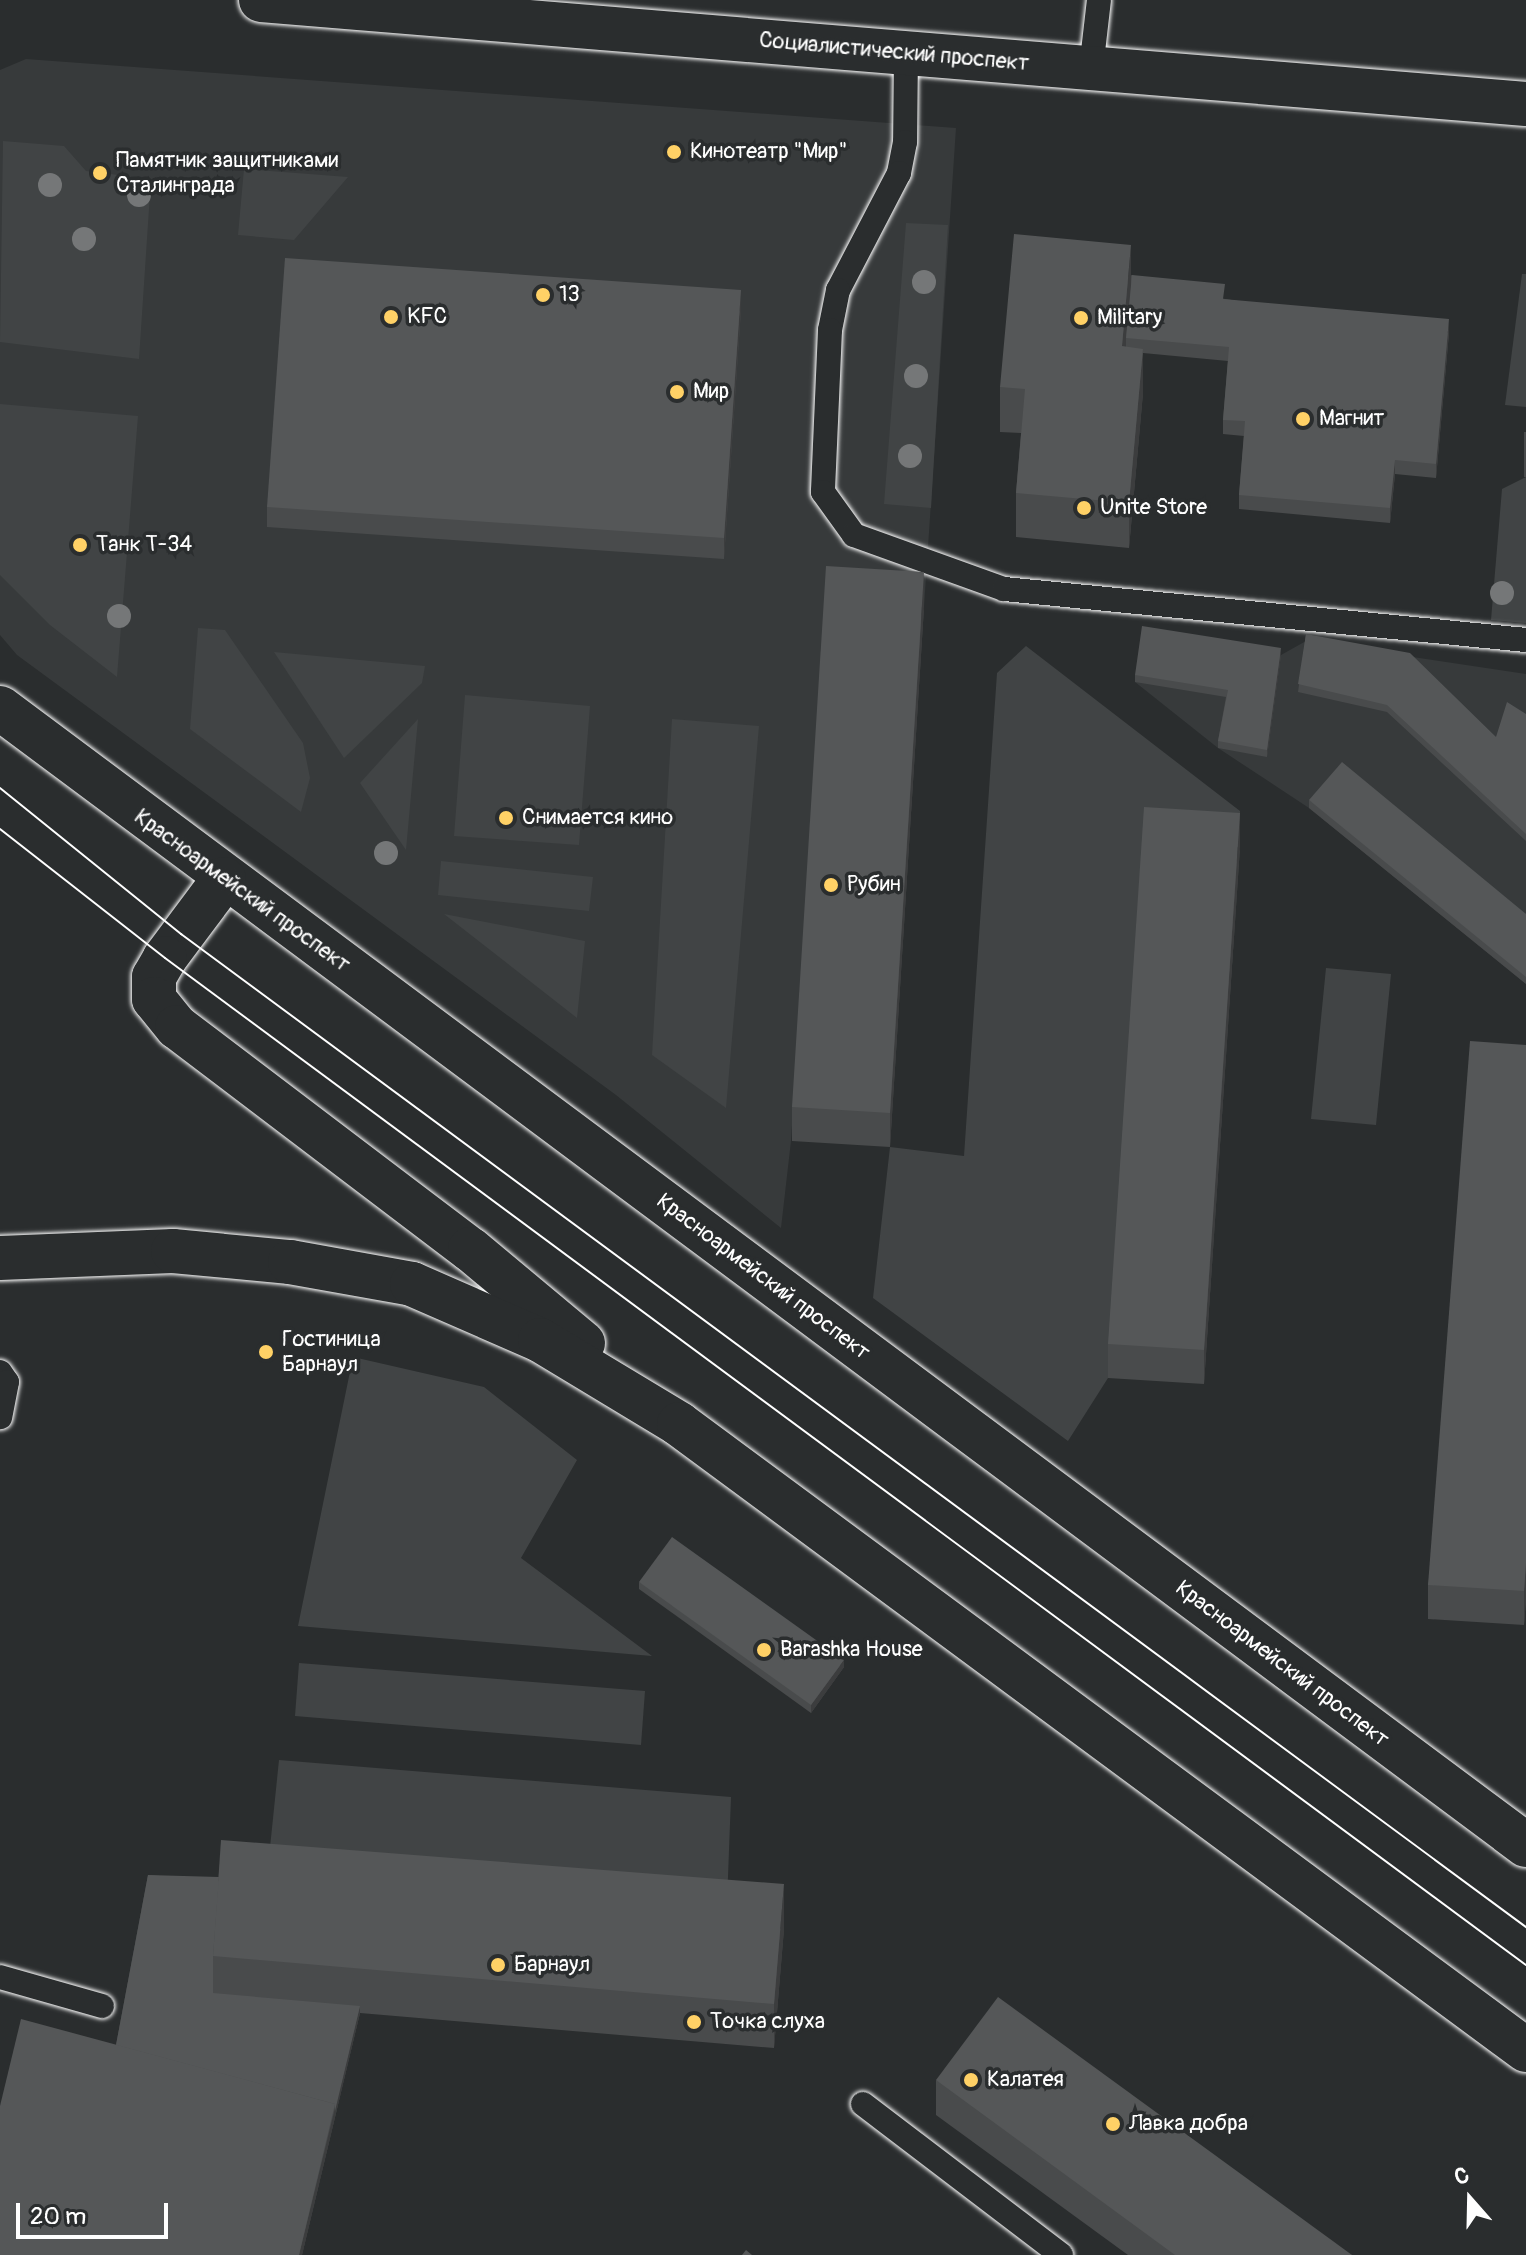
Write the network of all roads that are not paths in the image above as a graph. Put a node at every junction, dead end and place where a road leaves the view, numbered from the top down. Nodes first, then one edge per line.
1 (261, 0) edge
2 (1099, 0) edge
3 (906, 53) junction
4 (1091, 69) junction
5 (1526, 104) edge
6 (1526, 640) edge
7 (0, 708) edge
8 (0, 722) edge
9 (51, 750) junction
10 (224, 879) junction
11 (0, 1258) edge
12 (0, 1372) edge
13 (0, 1417) edge
14 (679, 1424) junction
15 (1526, 1845) edge
16 (0, 1977) edge
17 (102, 2006) dead end
18 (1526, 2050) edge
19 (863, 2104) dead end
20 (1061, 2255) edge

1 - 3 main road, Социалистический проспект
2 - 4 lane
3 - 4 main road, Социалистический проспект
3 - 6 lane
4 - 5 main road, Социалистический проспект
7 - 9 main road, Красноармейский проспект
8 - 9 main road
9 - 10 main road, Красноармейский проспект
10 - 14 main road
10 - 15 main road, Красноармейский проспект
11 - 14 main road
12 - 13 lane
14 - 18 main road
16 - 17 lane
19 - 20 lane

